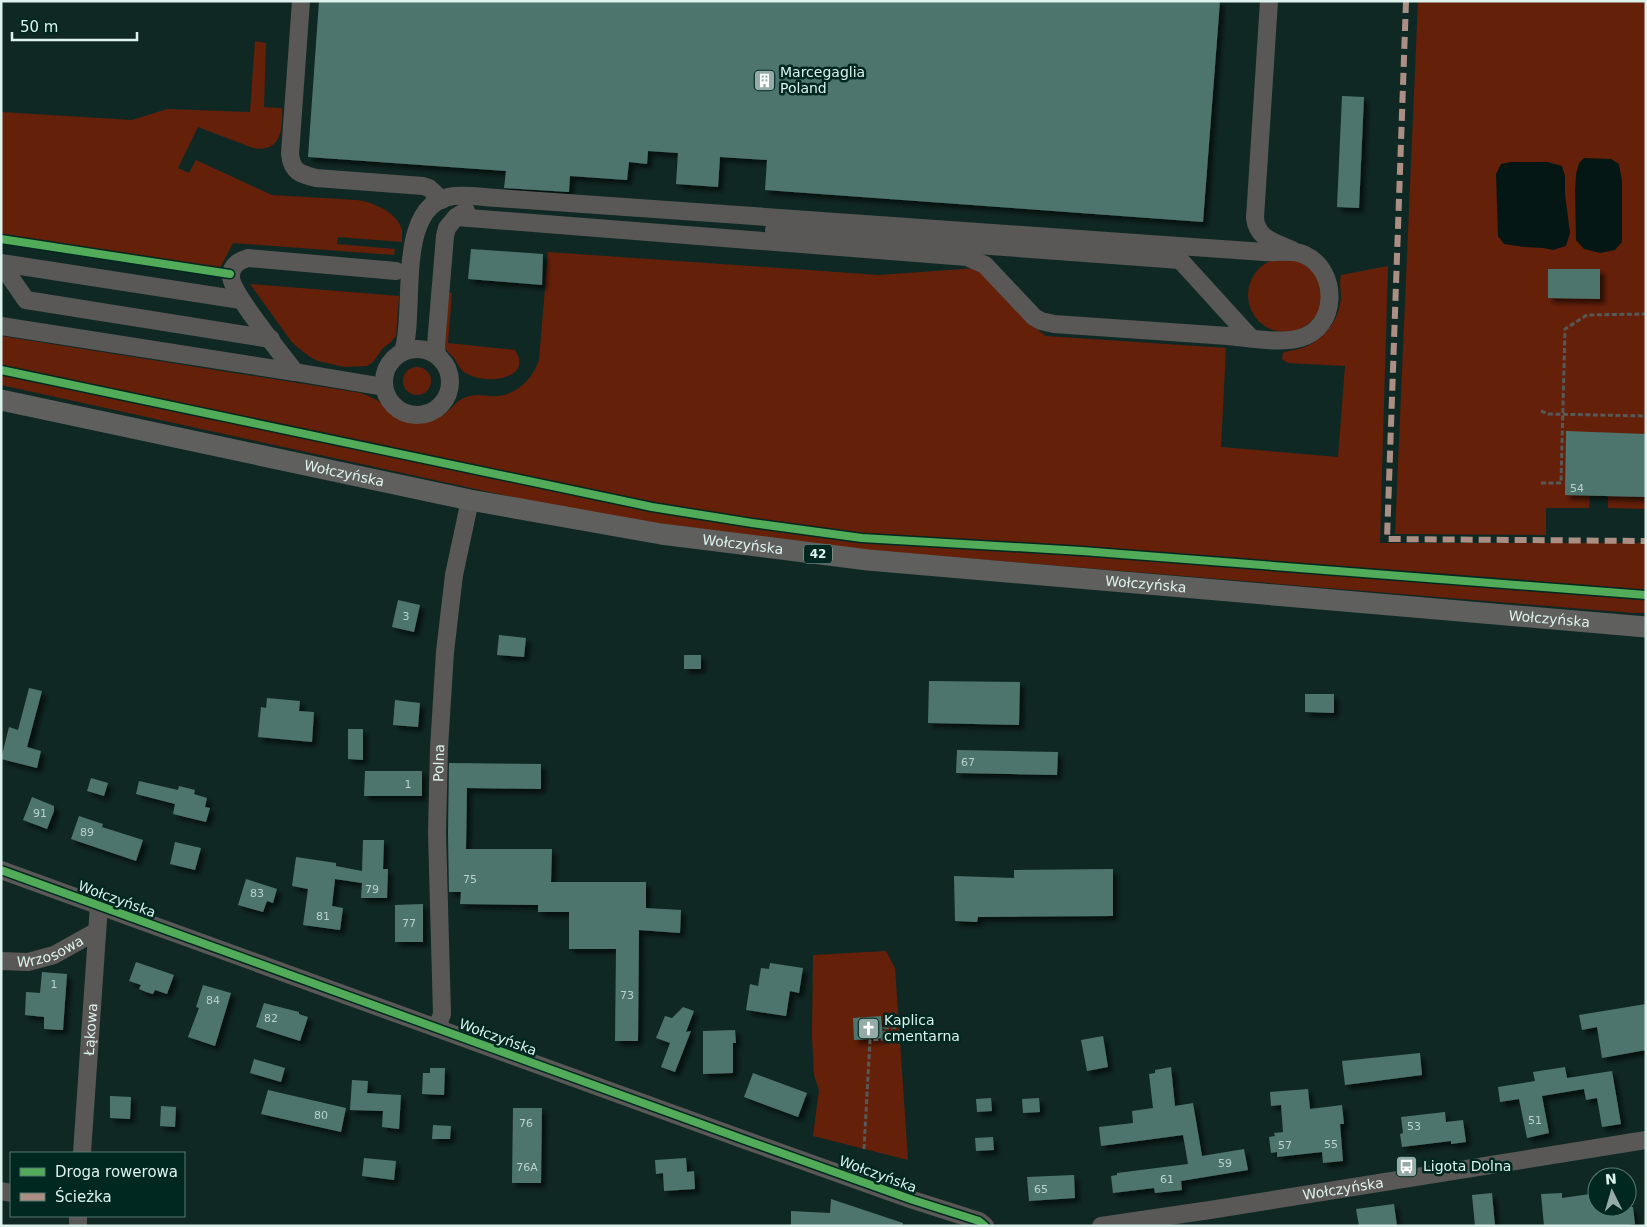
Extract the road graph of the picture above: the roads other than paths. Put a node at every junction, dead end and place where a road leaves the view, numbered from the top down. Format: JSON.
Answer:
{"nodes":[{"id":1,"x":301,"y":1,"type":"edge"},
{"id":2,"x":1270,"y":1,"type":"edge"},
{"id":3,"x":442,"y":200,"type":"junction"},
{"id":4,"x":456,"y":217,"type":"junction"},
{"id":5,"x":1297,"y":252,"type":"junction"},
{"id":6,"x":1,"y":264,"type":"edge"},
{"id":7,"x":396,"y":270,"type":"dead end"},
{"id":8,"x":241,"y":300,"type":"junction"},
{"id":9,"x":1,"y":326,"type":"edge"},
{"id":10,"x":1251,"y":338,"type":"junction"},
{"id":11,"x":271,"y":339,"type":"junction"},
{"id":12,"x":403,"y":352,"type":"junction"},
{"id":13,"x":437,"y":355,"type":"junction"},
{"id":14,"x":295,"y":372,"type":"junction"},
{"id":15,"x":384,"y":387,"type":"junction"},
{"id":16,"x":1,"y":400,"type":"edge"},
{"id":17,"x":470,"y":500,"type":"junction"},
{"id":18,"x":1646,"y":626,"type":"edge"},
{"id":19,"x":1,"y":870,"type":"edge"},
{"id":20,"x":99,"y":905,"type":"junction"},
{"id":21,"x":97,"y":931,"type":"junction"},
{"id":22,"x":1,"y":961,"type":"edge"},
{"id":23,"x":437,"y":1028,"type":"junction"},
{"id":24,"x":1646,"y":1140,"type":"edge"},
{"id":25,"x":82,"y":1152,"type":"edge"},
{"id":26,"x":985,"y":1226,"type":"edge"},
{"id":27,"x":1101,"y":1226,"type":"edge"}],
"edges":[{"from":1,"to":3,"type":"street"},
{"from":2,"to":5,"type":"street"},
{"from":3,"to":5,"type":"street"},
{"from":3,"to":12,"type":"street"},
{"from":4,"to":10,"type":"street"},
{"from":4,"to":10,"type":"street"},
{"from":4,"to":13,"type":"street"},
{"from":5,"to":10,"type":"street"},
{"from":6,"to":8,"type":"street"},
{"from":6,"to":11,"type":"street"},
{"from":7,"to":8,"type":"street"},
{"from":8,"to":11,"type":"street"},
{"from":9,"to":14,"type":"street"},
{"from":11,"to":14,"type":"street"},
{"from":12,"to":13,"type":"street"},
{"from":12,"to":15,"type":"street"},
{"from":13,"to":15,"type":"street"},
{"from":14,"to":15,"type":"street"},
{"from":16,"to":17,"type":"main road","name":"Wołczyńska","number":"42"},
{"from":17,"to":18,"type":"main road","name":"Wołczyńska","number":"42"},
{"from":17,"to":23,"type":"street","name":"Polna"},
{"from":19,"to":20,"type":"street","name":"Wołczyńska"},
{"from":20,"to":21,"type":"street","name":"Łąkowa"},
{"from":20,"to":23,"type":"street","name":"Wołczyńska"},
{"from":21,"to":22,"type":"street","name":"Wrzosowa"},
{"from":21,"to":25,"type":"street","name":"Łąkowa"},
{"from":23,"to":26,"type":"street","name":"Wołczyńska"},
{"from":24,"to":27,"type":"street","name":"Wołczyńska"}]}
